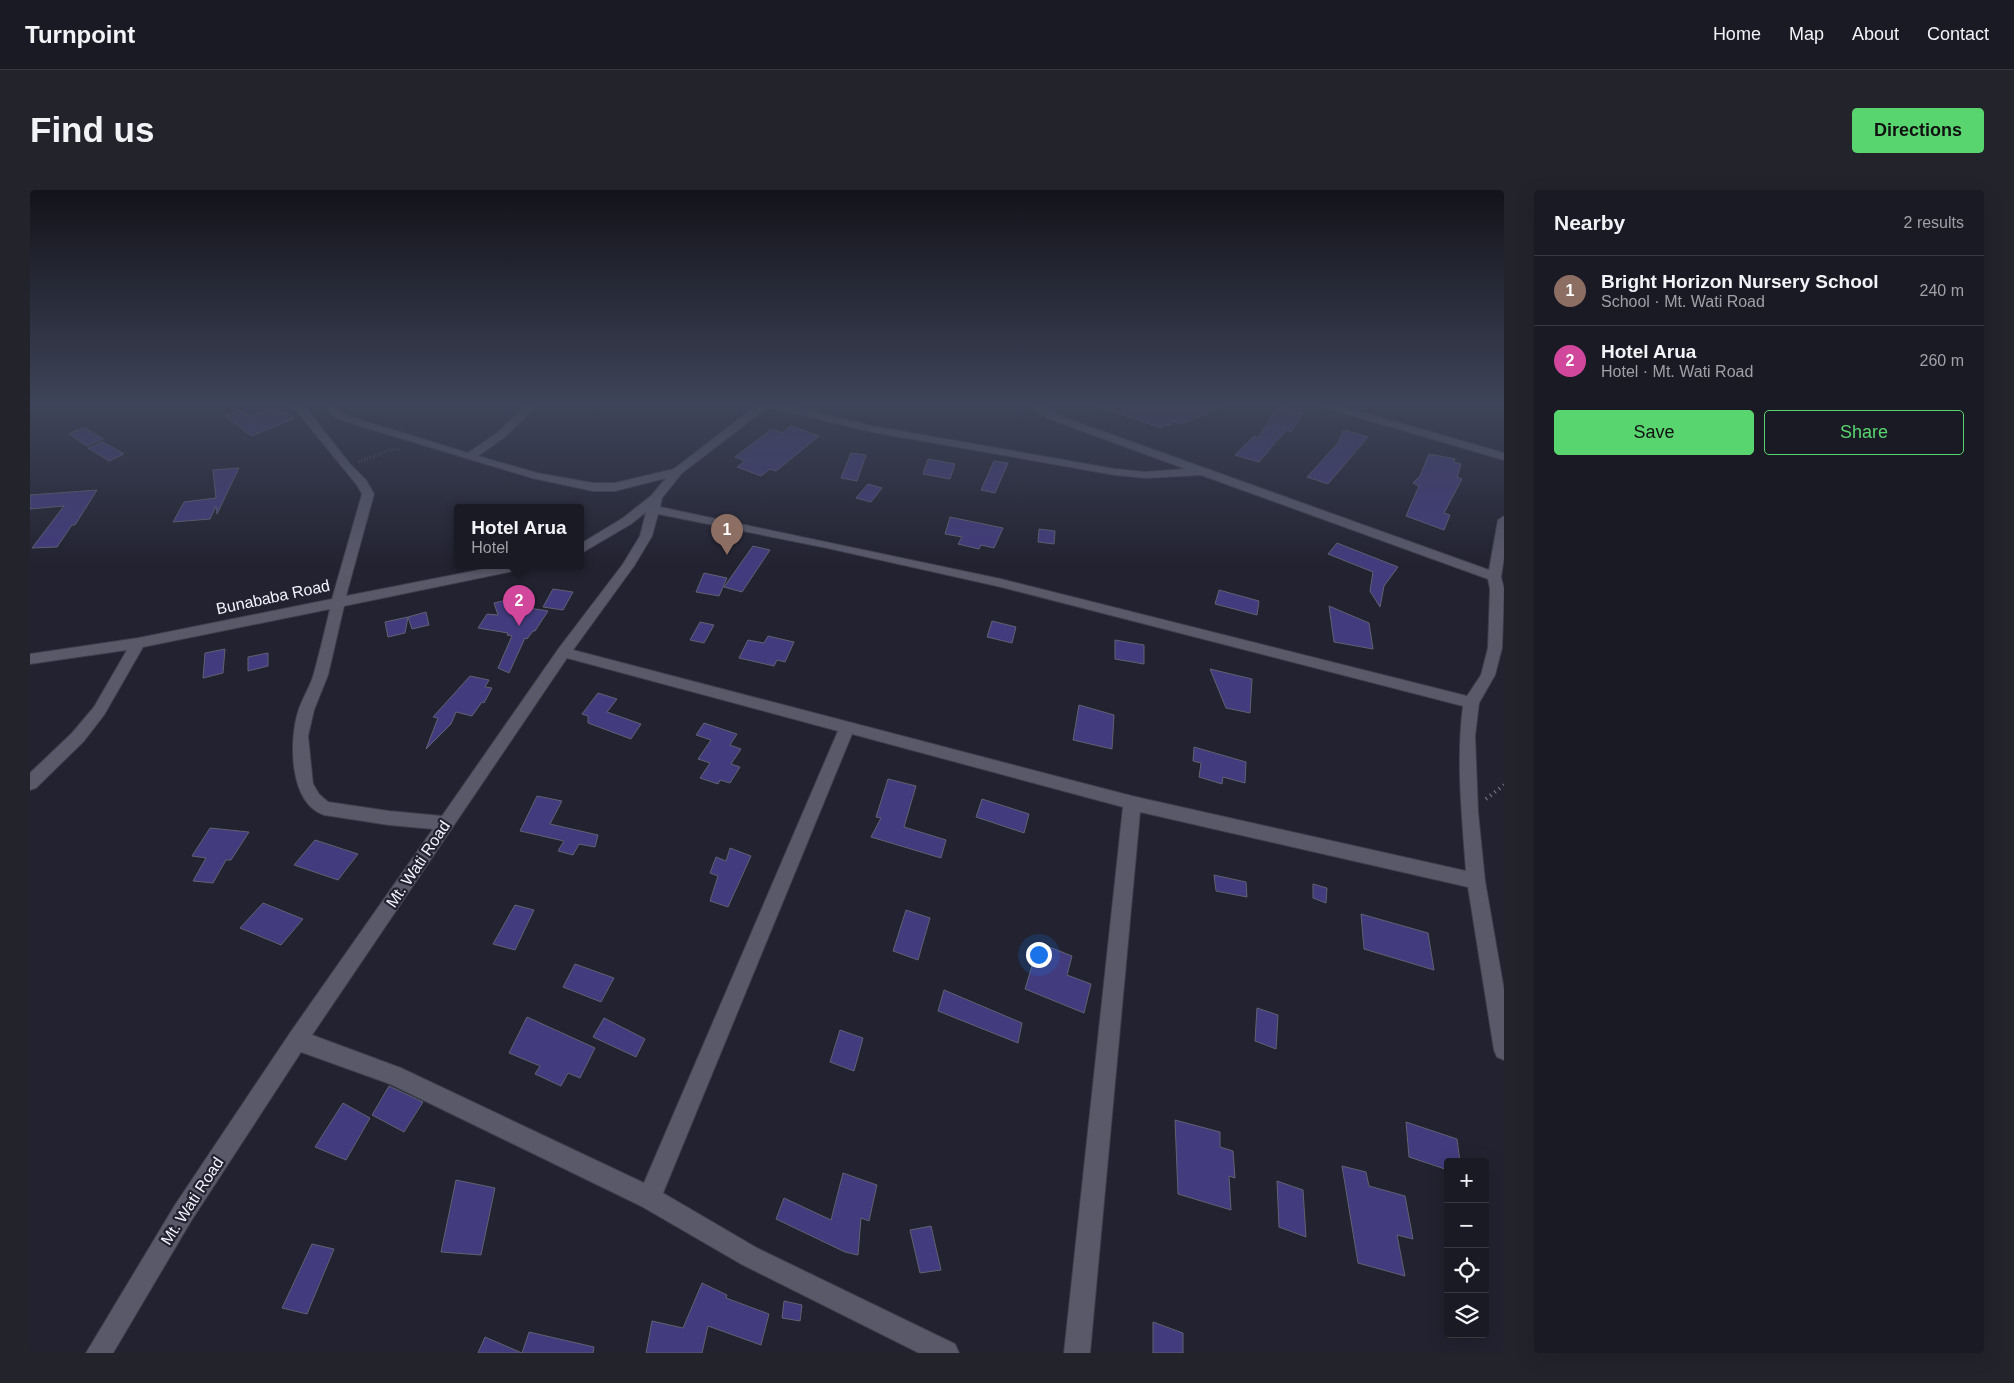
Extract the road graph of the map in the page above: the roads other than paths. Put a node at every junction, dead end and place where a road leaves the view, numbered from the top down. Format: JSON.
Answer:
{"nodes":[{"id":1,"x":340,"y":458,"type":"edge"},
{"id":2,"x":473,"y":458,"type":"edge"},
{"id":3,"x":695,"y":458,"type":"edge"},
{"id":4,"x":1037,"y":458,"type":"edge"},
{"id":5,"x":1165,"y":458,"type":"edge"},
{"id":6,"x":678,"y":471,"type":"junction"},
{"id":7,"x":1199,"y":471,"type":"junction"},
{"id":8,"x":655,"y":504,"type":"junction"},
{"id":9,"x":1504,"y":520,"type":"edge"},
{"id":10,"x":584,"y":548,"type":"edge"},
{"id":11,"x":503,"y":569,"type":"edge"},
{"id":12,"x":1494,"y":577,"type":"junction"},
{"id":13,"x":338,"y":602,"type":"junction"},
{"id":14,"x":138,"y":643,"type":"junction"},
{"id":15,"x":564,"y":652,"type":"junction"},
{"id":16,"x":30,"y":659,"type":"edge"},
{"id":17,"x":1471,"y":704,"type":"junction"},
{"id":18,"x":846,"y":728,"type":"junction"},
{"id":19,"x":30,"y":783,"type":"edge"},
{"id":20,"x":1132,"y":803,"type":"junction"},
{"id":21,"x":446,"y":823,"type":"junction"},
{"id":22,"x":1476,"y":881,"type":"junction"},
{"id":23,"x":297,"y":1040,"type":"junction"},
{"id":24,"x":1504,"y":1050,"type":"edge"},
{"id":25,"x":649,"y":1198,"type":"junction"},
{"id":26,"x":99,"y":1353,"type":"edge"},
{"id":27,"x":946,"y":1353,"type":"edge"},
{"id":28,"x":1077,"y":1353,"type":"edge"}],
"edges":[{"from":1,"to":13,"type":"street"},
{"from":2,"to":6,"type":"street"},
{"from":3,"to":6,"type":"street","name":"Mt. Wati Road"},
{"from":4,"to":7,"type":"street"},
{"from":5,"to":7,"type":"street"},
{"from":6,"to":8,"type":"street","name":"Mt. Wati Road"},
{"from":7,"to":12,"type":"street"},
{"from":8,"to":10,"type":"street"},
{"from":8,"to":15,"type":"street","name":"Mt. Wati Road"},
{"from":8,"to":17,"type":"street"},
{"from":9,"to":12,"type":"street"},
{"from":11,"to":13,"type":"street","name":"Bunababa Road"},
{"from":12,"to":17,"type":"street"},
{"from":13,"to":14,"type":"street","name":"Bunababa Road"},
{"from":13,"to":21,"type":"street"},
{"from":14,"to":16,"type":"street","name":"Bunababa Road"},
{"from":14,"to":19,"type":"street"},
{"from":15,"to":18,"type":"street"},
{"from":15,"to":21,"type":"street","name":"Mt. Wati Road"},
{"from":17,"to":22,"type":"street"},
{"from":18,"to":20,"type":"street"},
{"from":18,"to":25,"type":"street"},
{"from":20,"to":22,"type":"street"},
{"from":20,"to":28,"type":"street"},
{"from":21,"to":23,"type":"street","name":"Mt. Wati Road"},
{"from":22,"to":24,"type":"street"},
{"from":23,"to":25,"type":"street"},
{"from":23,"to":26,"type":"street","name":"Mt. Wati Road"},
{"from":25,"to":27,"type":"street"}]}
